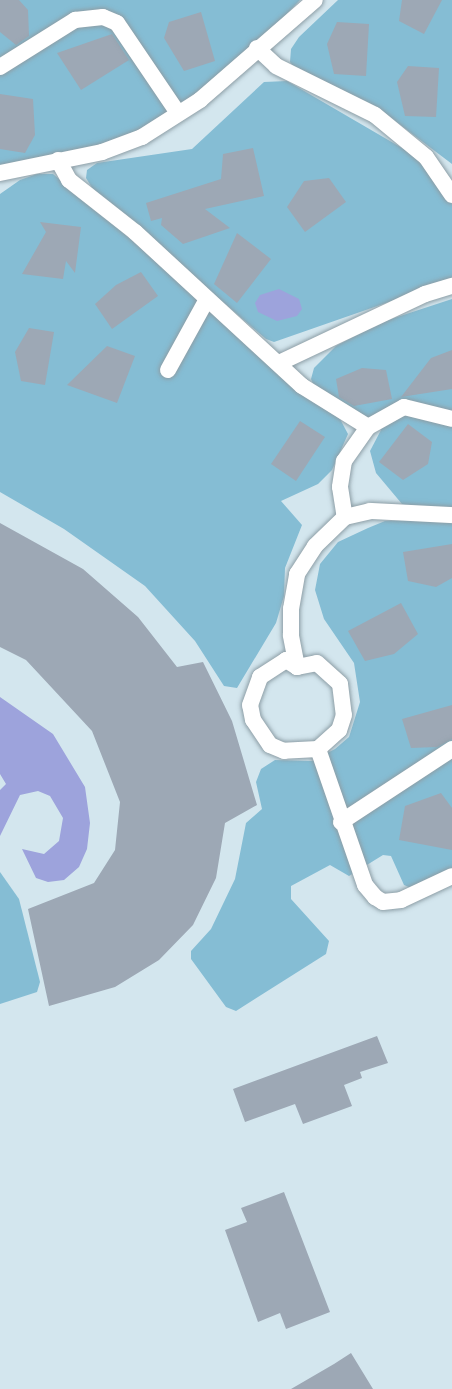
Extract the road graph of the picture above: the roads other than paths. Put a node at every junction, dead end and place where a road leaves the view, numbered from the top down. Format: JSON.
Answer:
{"nodes":[{"id":1,"x":315,"y":0,"type":"edge"},
{"id":2,"x":257,"y":48,"type":"junction"},
{"id":3,"x":0,"y":67,"type":"edge"},
{"id":4,"x":178,"y":113,"type":"junction"},
{"id":5,"x":58,"y":160,"type":"junction"},
{"id":6,"x":0,"y":173,"type":"edge"},
{"id":7,"x":452,"y":195,"type":"edge"},
{"id":8,"x":452,"y":286,"type":"edge"},
{"id":9,"x":206,"y":302,"type":"junction"},
{"id":10,"x":279,"y":363,"type":"junction"},
{"id":11,"x":168,"y":370,"type":"dead end"},
{"id":12,"x":452,"y":419,"type":"edge"},
{"id":13,"x":368,"y":427,"type":"junction"},
{"id":14,"x":452,"y":515,"type":"edge"},
{"id":15,"x":345,"y":517,"type":"junction"},
{"id":16,"x":297,"y":667,"type":"junction"},
{"id":17,"x":318,"y":749,"type":"junction"},
{"id":18,"x":452,"y":749,"type":"edge"},
{"id":19,"x":341,"y":822,"type":"junction"},
{"id":20,"x":452,"y":876,"type":"edge"}],
"edges":[{"from":1,"to":2,"type":"lane"},
{"from":2,"to":4,"type":"lane"},
{"from":2,"to":7,"type":"lane"},
{"from":3,"to":4,"type":"lane"},
{"from":4,"to":5,"type":"lane"},
{"from":5,"to":6,"type":"lane"},
{"from":5,"to":9,"type":"lane"},
{"from":8,"to":10,"type":"lane"},
{"from":9,"to":10,"type":"lane"},
{"from":9,"to":11,"type":"lane"},
{"from":10,"to":13,"type":"lane"},
{"from":12,"to":13,"type":"lane"},
{"from":13,"to":15,"type":"lane"},
{"from":14,"to":15,"type":"lane"},
{"from":15,"to":16,"type":"lane"},
{"from":16,"to":17,"type":"lane"},
{"from":16,"to":17,"type":"lane"},
{"from":17,"to":19,"type":"lane"},
{"from":18,"to":19,"type":"lane"},
{"from":19,"to":20,"type":"lane"}]}
